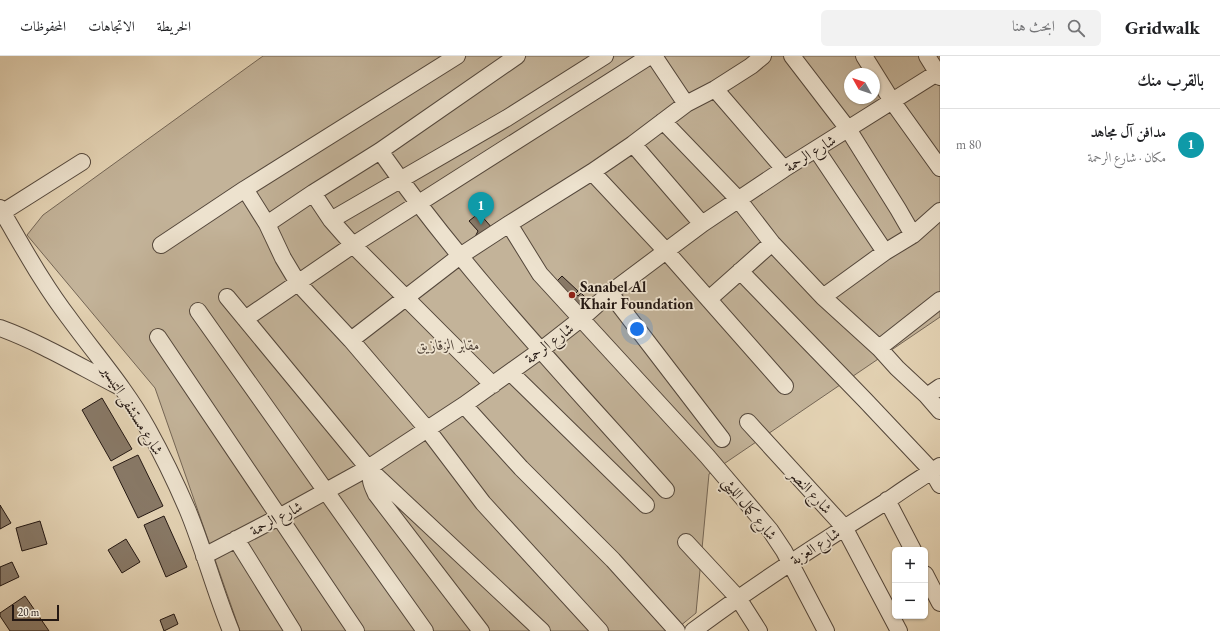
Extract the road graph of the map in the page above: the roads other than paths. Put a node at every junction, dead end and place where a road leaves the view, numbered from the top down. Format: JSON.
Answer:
{"nodes":[{"id":1,"x":457,"y":56,"type":"edge"},
{"id":2,"x":517,"y":56,"type":"edge"},
{"id":3,"x":605,"y":56,"type":"edge"},
{"id":4,"x":650,"y":56,"type":"edge"},
{"id":5,"x":654,"y":56,"type":"edge"},
{"id":6,"x":763,"y":56,"type":"edge"},
{"id":7,"x":792,"y":56,"type":"edge"},
{"id":8,"x":864,"y":56,"type":"edge"},
{"id":9,"x":926,"y":56,"type":"edge"},
{"id":10,"x":939,"y":74,"type":"edge"},
{"id":11,"x":715,"y":89,"type":"junction"},
{"id":12,"x":892,"y":101,"type":"junction"},
{"id":13,"x":686,"y":104,"type":"junction"},
{"id":14,"x":664,"y":121,"type":"junction"},
{"id":15,"x":848,"y":129,"type":"junction"},
{"id":16,"x":632,"y":144,"type":"junction"},
{"id":17,"x":816,"y":150,"type":"junction"},
{"id":18,"x":380,"y":151,"type":"junction"},
{"id":19,"x":82,"y":162,"type":"dead end"},
{"id":20,"x":940,"y":168,"type":"edge"},
{"id":21,"x":784,"y":170,"type":"junction"},
{"id":22,"x":592,"y":172,"type":"junction"},
{"id":23,"x":400,"y":180,"type":"junction"},
{"id":24,"x":245,"y":189,"type":"junction"},
{"id":25,"x":313,"y":193,"type":"junction"},
{"id":26,"x":738,"y":199,"type":"junction"},
{"id":27,"x":418,"y":203,"type":"junction"},
{"id":28,"x":1,"y":210,"type":"edge"},
{"id":29,"x":939,"y":214,"type":"edge"},
{"id":30,"x":331,"y":220,"type":"junction"},
{"id":31,"x":267,"y":224,"type":"junction"},
{"id":32,"x":509,"y":224,"type":"junction"},
{"id":33,"x":702,"y":224,"type":"junction"},
{"id":34,"x":913,"y":235,"type":"junction"},
{"id":35,"x":772,"y":243,"type":"junction"},
{"id":36,"x":161,"y":245,"type":"dead end"},
{"id":37,"x":353,"y":245,"type":"junction"},
{"id":38,"x":666,"y":251,"type":"junction"},
{"id":39,"x":885,"y":252,"type":"junction"},
{"id":40,"x":460,"y":256,"type":"junction"},
{"id":41,"x":740,"y":271,"type":"junction"},
{"id":42,"x":298,"y":283,"type":"junction"},
{"id":43,"x":610,"y":293,"type":"junction"},
{"id":44,"x":227,"y":297,"type":"dead end"},
{"id":45,"x":823,"y":297,"type":"junction"},
{"id":46,"x":407,"y":298,"type":"junction"},
{"id":47,"x":709,"y":299,"type":"junction"},
{"id":48,"x":940,"y":300,"type":"edge"},
{"id":49,"x":198,"y":312,"type":"dead end"},
{"id":50,"x":582,"y":318,"type":"junction"},
{"id":51,"x":245,"y":319,"type":"junction"},
{"id":52,"x":0,"y":328,"type":"edge"},
{"id":53,"x":158,"y":337,"type":"dead end"},
{"id":54,"x":351,"y":340,"type":"junction"},
{"id":55,"x":878,"y":348,"type":"junction"},
{"id":56,"x":541,"y":350,"type":"junction"},
{"id":57,"x":510,"y":372,"type":"junction"},
{"id":58,"x":493,"y":385,"type":"junction"},
{"id":59,"x":785,"y":386,"type":"dead end"},
{"id":60,"x":122,"y":389,"type":"junction"},
{"id":61,"x":934,"y":392,"type":"edge"},
{"id":62,"x":464,"y":405,"type":"junction"},
{"id":63,"x":940,"y":411,"type":"edge"},
{"id":64,"x":748,"y":422,"type":"dead end"},
{"id":65,"x":427,"y":429,"type":"junction"},
{"id":66,"x":722,"y":439,"type":"dead end"},
{"id":67,"x":936,"y":469,"type":"edge"},
{"id":68,"x":370,"y":470,"type":"junction"},
{"id":69,"x":940,"y":485,"type":"edge"},
{"id":70,"x":666,"y":490,"type":"dead end"},
{"id":71,"x":326,"y":492,"type":"junction"},
{"id":72,"x":887,"y":500,"type":"junction"},
{"id":73,"x":646,"y":505,"type":"dead end"},
{"id":74,"x":279,"y":517,"type":"junction"},
{"id":75,"x":844,"y":527,"type":"junction"},
{"id":76,"x":236,"y":539,"type":"junction"},
{"id":77,"x":686,"y":542,"type":"dead end"},
{"id":78,"x":911,"y":547,"type":"edge"},
{"id":79,"x":204,"y":556,"type":"junction"},
{"id":80,"x":790,"y":562,"type":"junction"},
{"id":81,"x":928,"y":580,"type":"edge"},
{"id":82,"x":738,"y":598,"type":"junction"},
{"id":83,"x":940,"y":602,"type":"edge"},
{"id":84,"x":231,"y":631,"type":"edge"},
{"id":85,"x":293,"y":631,"type":"edge"},
{"id":86,"x":356,"y":631,"type":"edge"},
{"id":87,"x":426,"y":631,"type":"edge"},
{"id":88,"x":481,"y":631,"type":"edge"},
{"id":89,"x":542,"y":631,"type":"edge"},
{"id":90,"x":600,"y":631,"type":"edge"},
{"id":91,"x":677,"y":631,"type":"edge"},
{"id":92,"x":693,"y":631,"type":"edge"},
{"id":93,"x":759,"y":631,"type":"edge"},
{"id":94,"x":826,"y":631,"type":"edge"},
{"id":95,"x":899,"y":631,"type":"edge"}],
"edges":[{"from":1,"to":24,"type":"street"},
{"from":2,"to":18,"type":"street"},
{"from":3,"to":23,"type":"street"},
{"from":4,"to":27,"type":"street"},
{"from":5,"to":13,"type":"street"},
{"from":6,"to":11,"type":"street"},
{"from":7,"to":15,"type":"street"},
{"from":8,"to":12,"type":"street"},
{"from":9,"to":10,"type":"street"},
{"from":10,"to":12,"type":"street","name":"شارع الرحمة"},
{"from":11,"to":13,"type":"street"},
{"from":11,"to":21,"type":"street"},
{"from":12,"to":15,"type":"street","name":"شارع الرحمة"},
{"from":12,"to":20,"type":"street"},
{"from":13,"to":14,"type":"street"},
{"from":14,"to":16,"type":"street"},
{"from":14,"to":26,"type":"street"},
{"from":15,"to":17,"type":"street","name":"شارع الرحمة"},
{"from":15,"to":34,"type":"street"},
{"from":16,"to":22,"type":"street"},
{"from":16,"to":33,"type":"street"},
{"from":17,"to":21,"type":"street","name":"شارع الرحمة"},
{"from":17,"to":39,"type":"street"},
{"from":18,"to":23,"type":"street"},
{"from":18,"to":25,"type":"street"},
{"from":19,"to":28,"type":"street"},
{"from":21,"to":26,"type":"street","name":"شارع الرحمة"},
{"from":22,"to":32,"type":"street"},
{"from":22,"to":38,"type":"street"},
{"from":23,"to":27,"type":"street"},
{"from":23,"to":30,"type":"street"},
{"from":24,"to":31,"type":"street"},
{"from":24,"to":36,"type":"street"},
{"from":25,"to":30,"type":"street"},
{"from":25,"to":31,"type":"street"},
{"from":26,"to":33,"type":"street","name":"شارع الرحمة"},
{"from":26,"to":35,"type":"street"},
{"from":27,"to":37,"type":"street"},
{"from":27,"to":40,"type":"street"},
{"from":28,"to":60,"type":"street","name":"شارع مستشفى التيسير"},
{"from":29,"to":34,"type":"street"},
{"from":30,"to":37,"type":"street"},
{"from":31,"to":42,"type":"street"},
{"from":32,"to":40,"type":"street"},
{"from":32,"to":50,"type":"street","name":"شارع كمال الليثي"},
{"from":33,"to":38,"type":"street","name":"شارع الرحمة"},
{"from":34,"to":39,"type":"street"},
{"from":35,"to":41,"type":"street"},
{"from":35,"to":45,"type":"street"},
{"from":37,"to":42,"type":"street"},
{"from":37,"to":46,"type":"street"},
{"from":38,"to":43,"type":"street","name":"شارع الرحمة"},
{"from":38,"to":47,"type":"street"},
{"from":39,"to":45,"type":"street"},
{"from":40,"to":46,"type":"street"},
{"from":40,"to":56,"type":"street"},
{"from":41,"to":47,"type":"street"},
{"from":41,"to":67,"type":"street"},
{"from":42,"to":51,"type":"street"},
{"from":42,"to":54,"type":"street"},
{"from":43,"to":50,"type":"street","name":"شارع الرحمة"},
{"from":43,"to":66,"type":"street"},
{"from":44,"to":51,"type":"street"},
{"from":45,"to":55,"type":"street"},
{"from":46,"to":54,"type":"street"},
{"from":46,"to":58,"type":"street"},
{"from":47,"to":59,"type":"street"},
{"from":48,"to":55,"type":"street"},
{"from":49,"to":71,"type":"street"},
{"from":50,"to":56,"type":"street","name":"شارع الرحمة"},
{"from":50,"to":80,"type":"street","name":"شارع كمال الليثي"},
{"from":51,"to":68,"type":"street"},
{"from":52,"to":60,"type":"street"},
{"from":53,"to":74,"type":"street"},
{"from":54,"to":65,"type":"street"},
{"from":55,"to":61,"type":"street"},
{"from":56,"to":57,"type":"street","name":"شارع الرحمة"},
{"from":56,"to":70,"type":"street"},
{"from":57,"to":58,"type":"street","name":"شارع الرحمة"},
{"from":57,"to":73,"type":"street"},
{"from":58,"to":62,"type":"street","name":"شارع الرحمة"},
{"from":60,"to":79,"type":"street","name":"شارع مستشفى التيسير"},
{"from":61,"to":63,"type":"street"},
{"from":62,"to":65,"type":"street","name":"شارع الرحمة"},
{"from":62,"to":91,"type":"street"},
{"from":64,"to":75,"type":"street","name":"شارع النصر"},
{"from":65,"to":68,"type":"street","name":"شارع الرحمة"},
{"from":65,"to":90,"type":"street"},
{"from":67,"to":69,"type":"street"},
{"from":67,"to":72,"type":"street","name":"شارع العزبة"},
{"from":68,"to":71,"type":"street","name":"شارع الرحمة"},
{"from":68,"to":88,"type":"street"},
{"from":68,"to":89,"type":"street"},
{"from":71,"to":74,"type":"street","name":"شارع الرحمة"},
{"from":71,"to":87,"type":"street"},
{"from":72,"to":75,"type":"street","name":"شارع العزبة"},
{"from":72,"to":78,"type":"street"},
{"from":74,"to":76,"type":"street","name":"شارع الرحمة"},
{"from":74,"to":86,"type":"street"},
{"from":75,"to":80,"type":"street","name":"شارع العزبة"},
{"from":75,"to":95,"type":"street","name":"شارع النصر"},
{"from":76,"to":79,"type":"street","name":"شارع الرحمة"},
{"from":76,"to":85,"type":"street"},
{"from":77,"to":82,"type":"street"},
{"from":79,"to":84,"type":"street","name":"شارع مستشفى التيسير"},
{"from":80,"to":82,"type":"street","name":"شارع العزبة"},
{"from":80,"to":94,"type":"street","name":"شارع كمال الليثي"},
{"from":81,"to":83,"type":"street"},
{"from":82,"to":92,"type":"street","name":"شارع العزبة"},
{"from":82,"to":93,"type":"street"}]}
